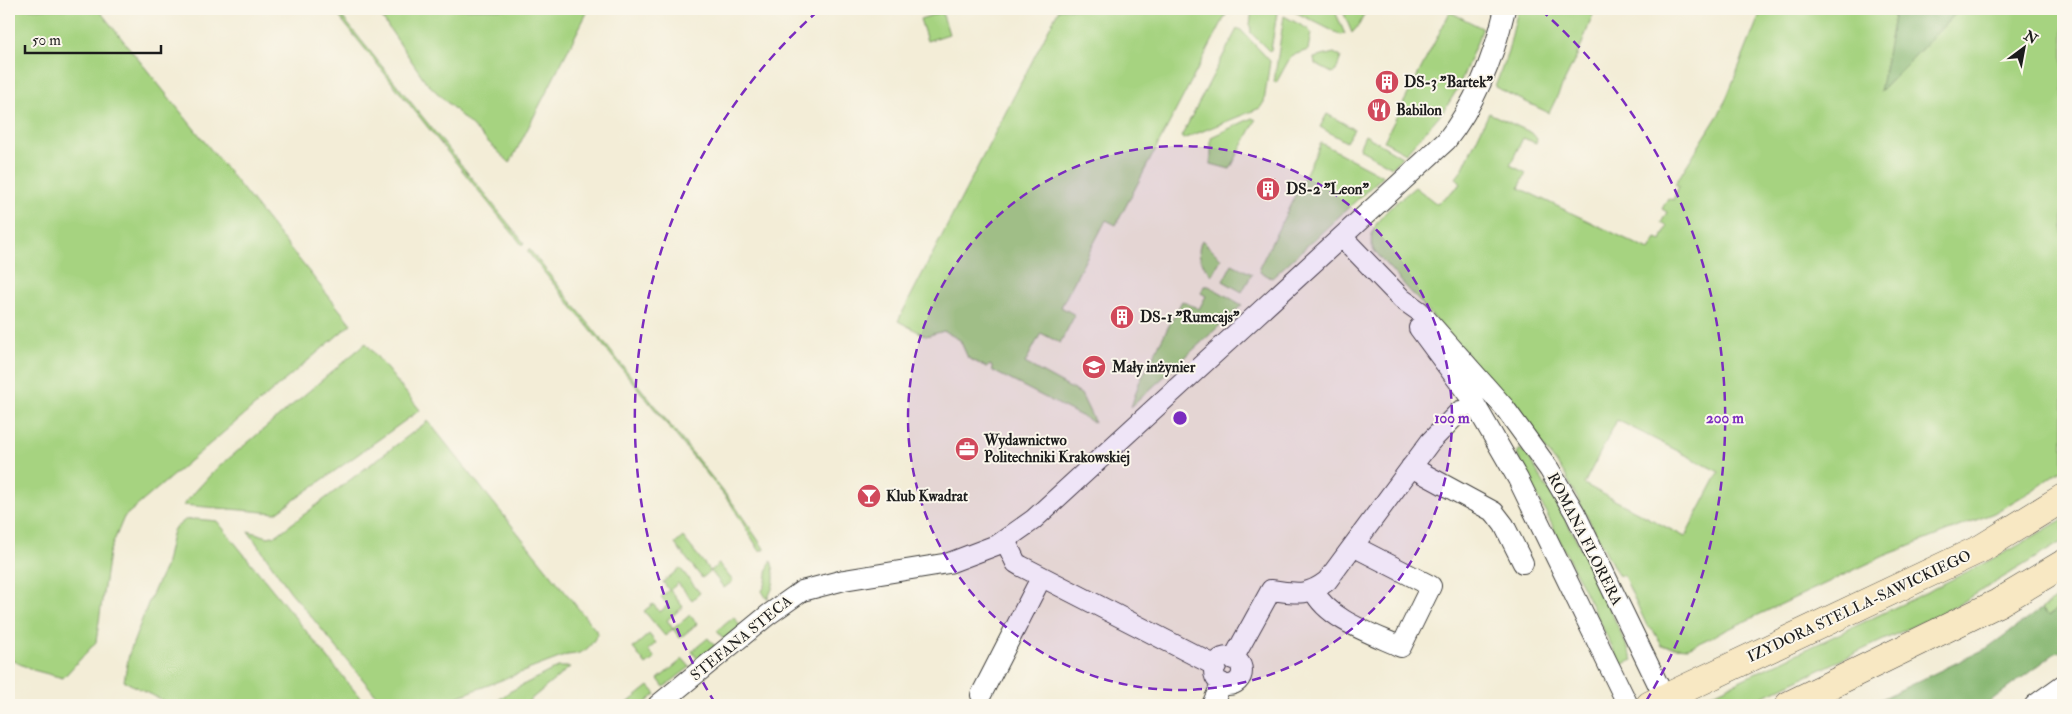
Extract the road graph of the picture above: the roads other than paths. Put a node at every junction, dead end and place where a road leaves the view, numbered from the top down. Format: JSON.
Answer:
{"nodes":[{"id":1,"x":1505,"y":9,"type":"edge"},
{"id":2,"x":1343,"y":238,"type":"junction"},
{"id":3,"x":1402,"y":299,"type":"junction"},
{"id":4,"x":1460,"y":411,"type":"dead end"},
{"id":5,"x":1411,"y":466,"type":"junction"},
{"id":6,"x":2063,"y":498,"type":"edge"},
{"id":7,"x":1005,"y":540,"type":"junction"},
{"id":8,"x":1353,"y":546,"type":"junction"},
{"id":9,"x":1523,"y":562,"type":"dead end"},
{"id":10,"x":2063,"y":564,"type":"edge"},
{"id":11,"x":1041,"y":578,"type":"junction"},
{"id":12,"x":1314,"y":591,"type":"junction"},
{"id":13,"x":1223,"y":669,"type":"junction"},
{"id":14,"x":2063,"y":685,"type":"edge"},
{"id":15,"x":981,"y":695,"type":"dead end"},
{"id":16,"x":1661,"y":703,"type":"edge"},
{"id":17,"x":658,"y":705,"type":"edge"},
{"id":18,"x":1212,"y":705,"type":"edge"},
{"id":19,"x":1628,"y":705,"type":"edge"},
{"id":20,"x":1789,"y":705,"type":"edge"},
{"id":21,"x":2035,"y":705,"type":"edge"}],
"edges":[{"from":1,"to":2,"type":"street"},
{"from":2,"to":3,"type":"street","name":"ROMANA FLORERA"},
{"from":2,"to":7,"type":"street"},
{"from":3,"to":16,"type":"street","name":"ROMANA FLORERA"},
{"from":3,"to":19,"type":"street","name":"ROMANA FLORERA"},
{"from":4,"to":5,"type":"street"},
{"from":5,"to":8,"type":"street"},
{"from":5,"to":9,"type":"street"},
{"from":6,"to":16,"type":"main road","name":"IZYDORA STELLA-SAWICKIEGO"},
{"from":7,"to":11,"type":"street"},
{"from":7,"to":17,"type":"street","name":"STEFANA STECA"},
{"from":8,"to":12,"type":"street"},
{"from":8,"to":12,"type":"street"},
{"from":10,"to":20,"type":"main road"},
{"from":11,"to":13,"type":"street"},
{"from":11,"to":15,"type":"street"},
{"from":12,"to":13,"type":"street"},
{"from":13,"to":18,"type":"street"},
{"from":14,"to":21,"type":"street"}]}
